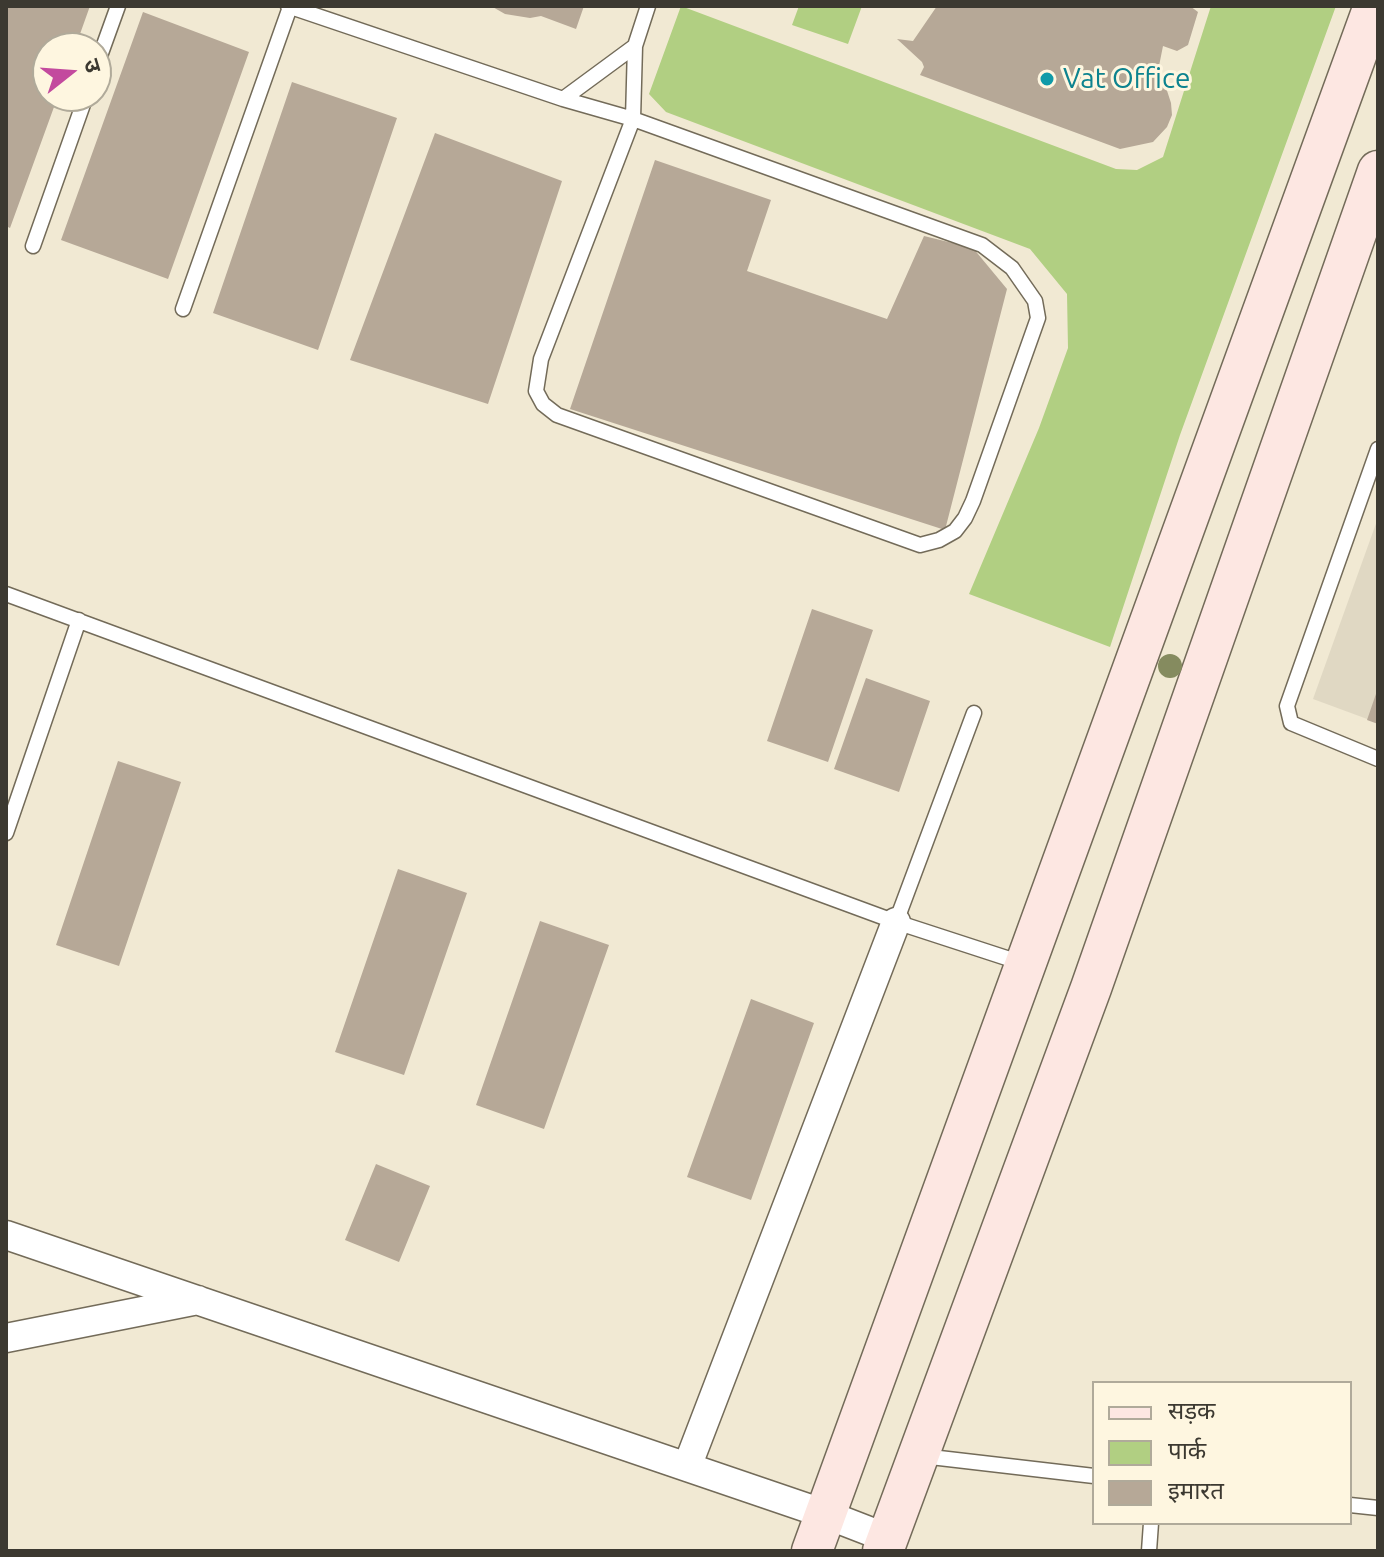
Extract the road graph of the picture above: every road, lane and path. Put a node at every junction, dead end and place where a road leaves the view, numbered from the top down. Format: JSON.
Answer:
{"nodes":[{"id":1,"x":118,"y":6,"type":"edge"},
{"id":2,"x":289,"y":6,"type":"edge"},
{"id":3,"x":648,"y":6,"type":"edge"},
{"id":4,"x":1374,"y":6,"type":"edge"},
{"id":5,"x":109,"y":32,"type":"edge"},
{"id":6,"x":635,"y":46,"type":"junction"},
{"id":7,"x":563,"y":99,"type":"junction"},
{"id":8,"x":80,"y":112,"type":"edge"},
{"id":9,"x":633,"y":119,"type":"junction"},
{"id":10,"x":1378,"y":171,"type":"edge"},
{"id":11,"x":33,"y":246,"type":"dead end"},
{"id":12,"x":183,"y":309,"type":"dead end"},
{"id":13,"x":1378,"y":449,"type":"edge"},
{"id":14,"x":6,"y":594,"type":"edge"},
{"id":15,"x":79,"y":620,"type":"junction"},
{"id":16,"x":974,"y":713,"type":"dead end"},
{"id":17,"x":1378,"y":759,"type":"edge"},
{"id":18,"x":6,"y":833,"type":"edge"},
{"id":19,"x":896,"y":922,"type":"junction"},
{"id":20,"x":1025,"y":964,"type":"junction"},
{"id":21,"x":6,"y":1235,"type":"edge"},
{"id":22,"x":199,"y":1300,"type":"junction"},
{"id":23,"x":6,"y":1338,"type":"edge"},
{"id":24,"x":918,"y":1455,"type":"junction"},
{"id":25,"x":687,"y":1467,"type":"junction"},
{"id":26,"x":1092,"y":1476,"type":"edge"},
{"id":27,"x":1352,"y":1505,"type":"edge"},
{"id":28,"x":1378,"y":1508,"type":"edge"},
{"id":29,"x":825,"y":1514,"type":"junction"},
{"id":30,"x":1151,"y":1525,"type":"edge"},
{"id":31,"x":885,"y":1545,"type":"edge"},
{"id":32,"x":812,"y":1551,"type":"edge"},
{"id":33,"x":1149,"y":1551,"type":"edge"}],
"edges":[{"from":1,"to":5,"type":"lane"},
{"from":2,"to":7,"type":"lane"},
{"from":2,"to":12,"type":"lane"},
{"from":3,"to":6,"type":"lane"},
{"from":4,"to":20,"type":"main road"},
{"from":6,"to":7,"type":"lane"},
{"from":6,"to":9,"type":"lane"},
{"from":7,"to":9,"type":"lane"},
{"from":8,"to":11,"type":"lane"},
{"from":9,"to":9,"type":"lane"},
{"from":10,"to":24,"type":"main road"},
{"from":13,"to":17,"type":"lane"},
{"from":14,"to":15,"type":"lane"},
{"from":15,"to":18,"type":"lane"},
{"from":15,"to":19,"type":"lane"},
{"from":16,"to":19,"type":"lane"},
{"from":19,"to":20,"type":"lane"},
{"from":19,"to":25,"type":"street"},
{"from":20,"to":29,"type":"main road"},
{"from":21,"to":22,"type":"street"},
{"from":22,"to":23,"type":"street"},
{"from":22,"to":25,"type":"street"},
{"from":24,"to":26,"type":"lane"},
{"from":24,"to":31,"type":"main road"},
{"from":25,"to":29,"type":"street"},
{"from":27,"to":28,"type":"lane"},
{"from":29,"to":31,"type":"street"},
{"from":29,"to":32,"type":"main road"},
{"from":30,"to":33,"type":"lane"}]}
